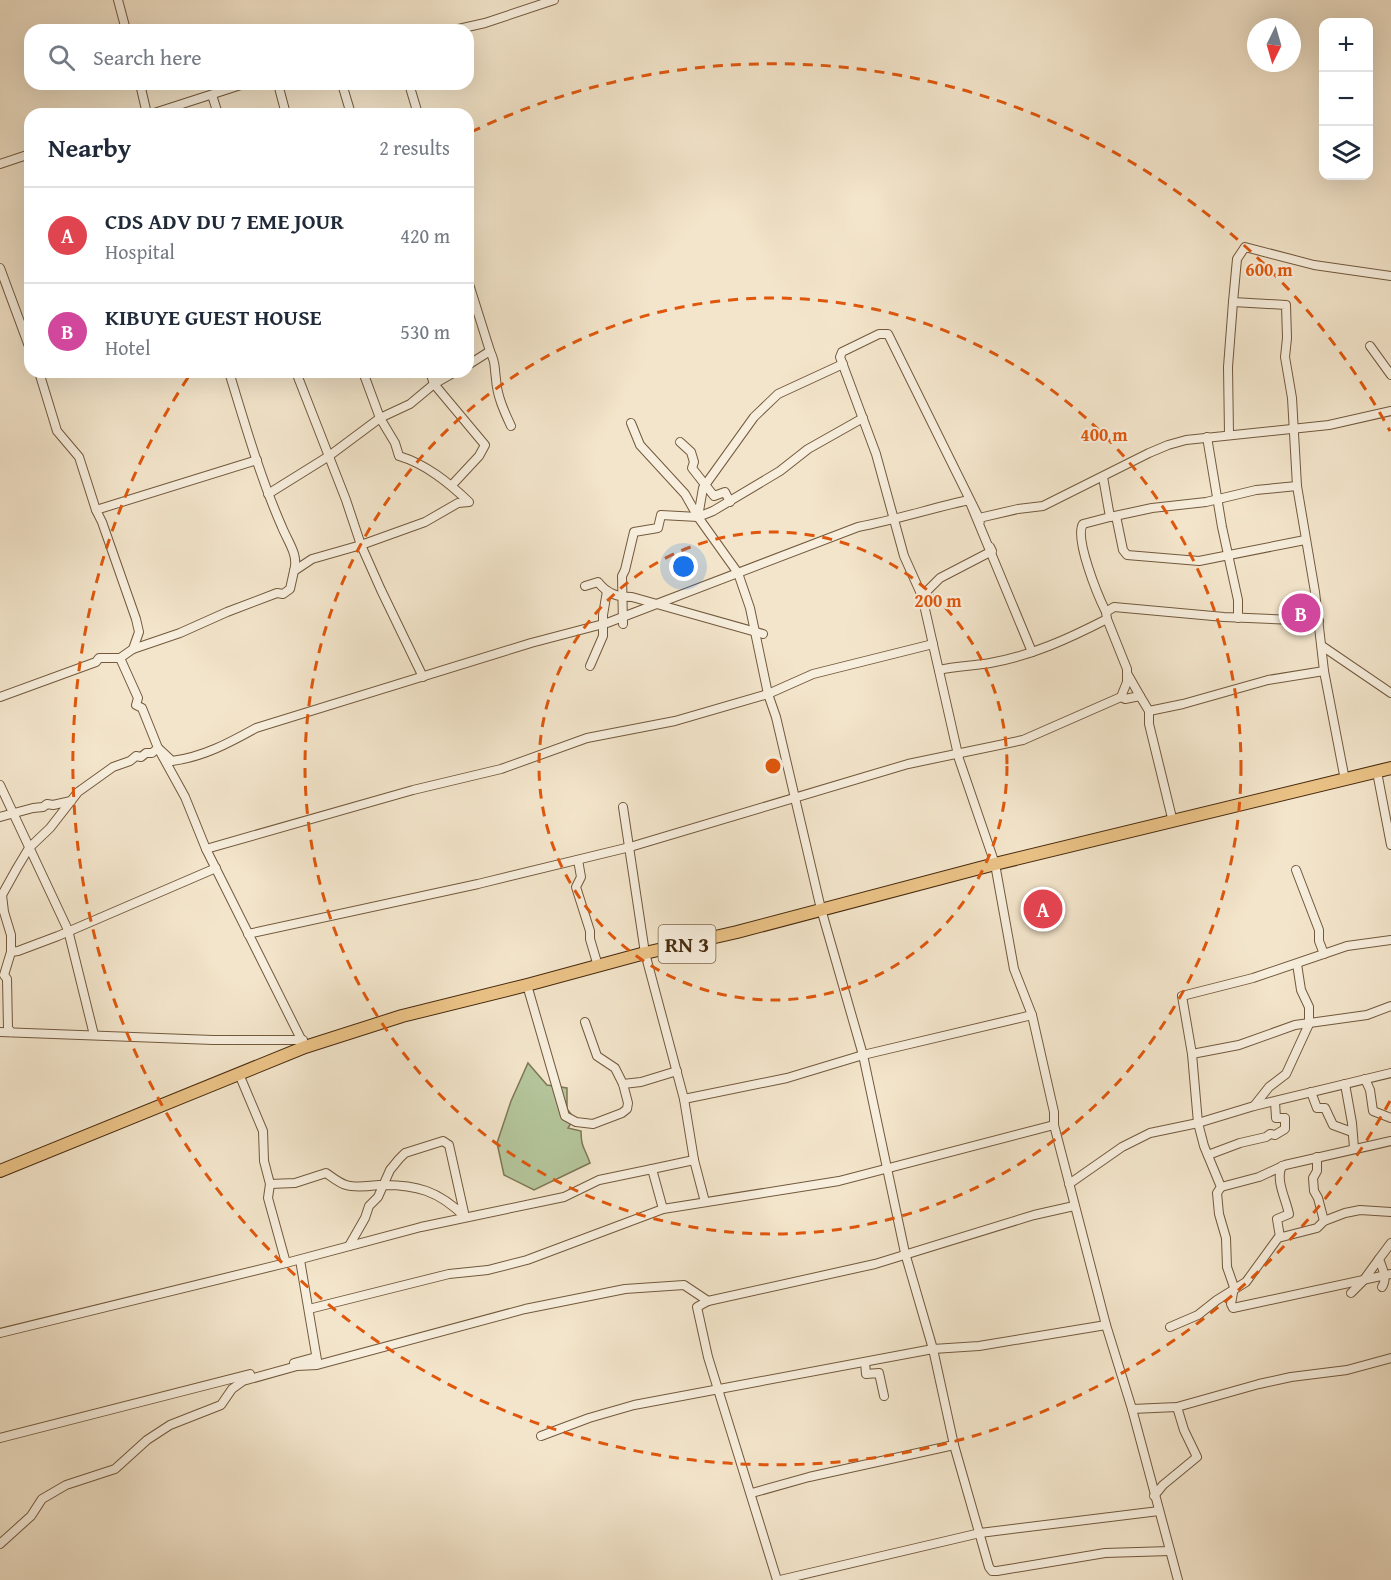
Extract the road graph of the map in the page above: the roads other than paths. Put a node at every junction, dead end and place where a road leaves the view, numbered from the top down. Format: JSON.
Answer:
{"nodes":[{"id":1,"x":118,"y":0,"type":"edge"},
{"id":2,"x":554,"y":0,"type":"edge"},
{"id":3,"x":124,"y":24,"type":"edge"},
{"id":4,"x":474,"y":25,"type":"edge"},
{"id":5,"x":142,"y":90,"type":"edge"},
{"id":6,"x":227,"y":90,"type":"edge"},
{"id":7,"x":280,"y":90,"type":"edge"},
{"id":8,"x":344,"y":90,"type":"edge"},
{"id":9,"x":410,"y":90,"type":"edge"},
{"id":10,"x":212,"y":95,"type":"junction"},
{"id":11,"x":147,"y":108,"type":"edge"},
{"id":12,"x":169,"y":108,"type":"edge"},
{"id":13,"x":216,"y":108,"type":"edge"},
{"id":14,"x":284,"y":108,"type":"edge"},
{"id":15,"x":349,"y":108,"type":"edge"},
{"id":16,"x":416,"y":108,"type":"edge"},
{"id":17,"x":24,"y":156,"type":"edge"},
{"id":18,"x":0,"y":164,"type":"edge"},
{"id":19,"x":0,"y":268,"type":"edge"},
{"id":20,"x":1391,"y":276,"type":"edge"},
{"id":21,"x":474,"y":300,"type":"edge"},
{"id":22,"x":1233,"y":302,"type":"junction"},
{"id":23,"x":24,"y":333,"type":"edge"},
{"id":24,"x":1370,"y":346,"type":"dead end"},
{"id":25,"x":490,"y":351,"type":"junction"},
{"id":26,"x":474,"y":361,"type":"edge"},
{"id":27,"x":843,"y":364,"type":"junction"},
{"id":28,"x":1391,"y":375,"type":"edge"},
{"id":29,"x":41,"y":378,"type":"edge"},
{"id":30,"x":232,"y":378,"type":"edge"},
{"id":31,"x":298,"y":378,"type":"edge"},
{"id":32,"x":365,"y":378,"type":"edge"},
{"id":33,"x":432,"y":378,"type":"edge"},
{"id":34,"x":444,"y":378,"type":"edge"},
{"id":35,"x":434,"y":384,"type":"junction"},
{"id":36,"x":1391,"y":411,"type":"edge"},
{"id":37,"x":380,"y":418,"type":"junction"},
{"id":38,"x":863,"y":418,"type":"junction"},
{"id":39,"x":631,"y":423,"type":"dead end"},
{"id":40,"x":512,"y":426,"type":"dead end"},
{"id":41,"x":1294,"y":428,"type":"junction"},
{"id":42,"x":1229,"y":434,"type":"junction"},
{"id":43,"x":1207,"y":437,"type":"junction"},
{"id":44,"x":680,"y":442,"type":"dead end"},
{"id":45,"x":329,"y":456,"type":"junction"},
{"id":46,"x":257,"y":459,"type":"junction"},
{"id":47,"x":1103,"y":477,"type":"junction"},
{"id":48,"x":452,"y":485,"type":"junction"},
{"id":49,"x":704,"y":486,"type":"junction"},
{"id":50,"x":1297,"y":486,"type":"junction"},
{"id":51,"x":268,"y":494,"type":"junction"},
{"id":52,"x":1217,"y":499,"type":"junction"},
{"id":53,"x":969,"y":500,"type":"junction"},
{"id":54,"x":730,"y":502,"type":"junction"},
{"id":55,"x":96,"y":510,"type":"junction"},
{"id":56,"x":698,"y":517,"type":"junction"},
{"id":57,"x":1113,"y":517,"type":"junction"},
{"id":58,"x":979,"y":518,"type":"junction"},
{"id":59,"x":894,"y":520,"type":"junction"},
{"id":60,"x":1305,"y":540,"type":"junction"},
{"id":61,"x":361,"y":545,"type":"junction"},
{"id":62,"x":992,"y":550,"type":"junction"},
{"id":63,"x":1228,"y":556,"type":"junction"},
{"id":64,"x":294,"y":571,"type":"junction"},
{"id":65,"x":738,"y":573,"type":"junction"},
{"id":66,"x":585,"y":586,"type":"dead end"},
{"id":67,"x":607,"y":591,"type":"junction"},
{"id":68,"x":921,"y":596,"type":"junction"},
{"id":69,"x":622,"y":597,"type":"junction"},
{"id":70,"x":658,"y":604,"type":"junction"},
{"id":71,"x":1106,"y":615,"type":"junction"},
{"id":72,"x":1238,"y":618,"type":"junction"},
{"id":73,"x":623,"y":620,"type":"junction"},
{"id":74,"x":1319,"y":621,"type":"junction"},
{"id":75,"x":603,"y":624,"type":"junction"},
{"id":76,"x":759,"y":633,"type":"junction"},
{"id":77,"x":933,"y":644,"type":"junction"},
{"id":78,"x":1322,"y":646,"type":"junction"},
{"id":79,"x":134,"y":649,"type":"junction"},
{"id":80,"x":1032,"y":652,"type":"junction"},
{"id":81,"x":120,"y":658,"type":"junction"},
{"id":82,"x":590,"y":666,"type":"dead end"},
{"id":83,"x":939,"y":670,"type":"junction"},
{"id":84,"x":1324,"y":671,"type":"junction"},
{"id":85,"x":1128,"y":675,"type":"junction"},
{"id":86,"x":423,"y":677,"type":"junction"},
{"id":87,"x":1391,"y":693,"type":"edge"},
{"id":88,"x":768,"y":694,"type":"junction"},
{"id":89,"x":1140,"y":696,"type":"junction"},
{"id":90,"x":0,"y":697,"type":"edge"},
{"id":91,"x":1121,"y":697,"type":"junction"},
{"id":92,"x":1149,"y":711,"type":"junction"},
{"id":93,"x":158,"y":748,"type":"junction"},
{"id":94,"x":958,"y":752,"type":"junction"},
{"id":95,"x":1391,"y":768,"type":"edge"},
{"id":96,"x":1377,"y":772,"type":"junction"},
{"id":97,"x":1345,"y":780,"type":"junction"},
{"id":98,"x":0,"y":785,"type":"edge"},
{"id":99,"x":795,"y":799,"type":"junction"},
{"id":100,"x":70,"y":801,"type":"junction"},
{"id":101,"x":622,"y":807,"type":"dead end"},
{"id":102,"x":13,"y":813,"type":"junction"},
{"id":103,"x":0,"y":817,"type":"edge"},
{"id":104,"x":1173,"y":822,"type":"junction"},
{"id":105,"x":1391,"y":845,"type":"edge"},
{"id":106,"x":630,"y":847,"type":"junction"},
{"id":107,"x":29,"y":848,"type":"junction"},
{"id":108,"x":206,"y":849,"type":"junction"},
{"id":109,"x":578,"y":860,"type":"junction"},
{"id":110,"x":995,"y":864,"type":"junction"},
{"id":111,"x":216,"y":868,"type":"junction"},
{"id":112,"x":1296,"y":870,"type":"dead end"},
{"id":113,"x":821,"y":909,"type":"junction"},
{"id":114,"x":68,"y":930,"type":"junction"},
{"id":115,"x":248,"y":934,"type":"junction"},
{"id":116,"x":1391,"y":940,"type":"edge"},
{"id":117,"x":11,"y":952,"type":"junction"},
{"id":118,"x":645,"y":953,"type":"junction"},
{"id":119,"x":1324,"y":954,"type":"junction"},
{"id":120,"x":1297,"y":964,"type":"junction"},
{"id":121,"x":598,"y":966,"type":"junction"},
{"id":122,"x":527,"y":986,"type":"junction"},
{"id":123,"x":1391,"y":1006,"type":"edge"},
{"id":124,"x":1032,"y":1015,"type":"junction"},
{"id":125,"x":585,"y":1022,"type":"dead end"},
{"id":126,"x":1309,"y":1024,"type":"junction"},
{"id":127,"x":0,"y":1032,"type":"edge"},
{"id":128,"x":11,"y":1032,"type":"junction"},
{"id":129,"x":94,"y":1035,"type":"junction"},
{"id":130,"x":304,"y":1043,"type":"junction"},
{"id":131,"x":1192,"y":1054,"type":"junction"},
{"id":132,"x":863,"y":1055,"type":"junction"},
{"id":133,"x":677,"y":1071,"type":"junction"},
{"id":134,"x":1391,"y":1073,"type":"edge"},
{"id":135,"x":239,"y":1074,"type":"junction"},
{"id":136,"x":1365,"y":1079,"type":"junction"},
{"id":137,"x":623,"y":1084,"type":"junction"},
{"id":138,"x":1345,"y":1084,"type":"junction"},
{"id":139,"x":1311,"y":1092,"type":"junction"},
{"id":140,"x":684,"y":1099,"type":"junction"},
{"id":141,"x":1275,"y":1102,"type":"junction"},
{"id":142,"x":1254,"y":1106,"type":"junction"},
{"id":143,"x":1391,"y":1118,"type":"edge"},
{"id":144,"x":1198,"y":1123,"type":"junction"},
{"id":145,"x":1054,"y":1125,"type":"junction"},
{"id":146,"x":1352,"y":1132,"type":"junction"},
{"id":147,"x":1391,"y":1140,"type":"edge"},
{"id":148,"x":1354,"y":1148,"type":"junction"},
{"id":149,"x":1208,"y":1155,"type":"junction"},
{"id":150,"x":1317,"y":1157,"type":"junction"},
{"id":151,"x":694,"y":1160,"type":"junction"},
{"id":152,"x":1282,"y":1166,"type":"junction"},
{"id":153,"x":888,"y":1168,"type":"junction"},
{"id":154,"x":652,"y":1169,"type":"junction"},
{"id":155,"x":0,"y":1171,"type":"edge"},
{"id":156,"x":270,"y":1184,"type":"junction"},
{"id":157,"x":1069,"y":1184,"type":"junction"},
{"id":158,"x":383,"y":1185,"type":"junction"},
{"id":159,"x":1221,"y":1187,"type":"junction"},
{"id":160,"x":705,"y":1202,"type":"junction"},
{"id":161,"x":1074,"y":1206,"type":"junction"},
{"id":162,"x":663,"y":1209,"type":"junction"},
{"id":163,"x":1391,"y":1212,"type":"edge"},
{"id":164,"x":465,"y":1217,"type":"junction"},
{"id":165,"x":1323,"y":1221,"type":"junction"},
{"id":166,"x":1280,"y":1237,"type":"junction"},
{"id":167,"x":1391,"y":1243,"type":"edge"},
{"id":168,"x":349,"y":1246,"type":"junction"},
{"id":169,"x":905,"y":1253,"type":"junction"},
{"id":170,"x":1379,"y":1259,"type":"junction"},
{"id":171,"x":300,"y":1260,"type":"junction"},
{"id":172,"x":286,"y":1263,"type":"junction"},
{"id":173,"x":1388,"y":1274,"type":"edge"},
{"id":174,"x":1365,"y":1279,"type":"junction"},
{"id":175,"x":1382,"y":1287,"type":"dead end"},
{"id":176,"x":1234,"y":1289,"type":"junction"},
{"id":177,"x":1351,"y":1293,"type":"dead end"},
{"id":178,"x":708,"y":1301,"type":"junction"},
{"id":179,"x":309,"y":1310,"type":"junction"},
{"id":180,"x":1106,"y":1325,"type":"junction"},
{"id":181,"x":1170,"y":1327,"type":"dead end"},
{"id":182,"x":0,"y":1333,"type":"edge"},
{"id":183,"x":933,"y":1350,"type":"junction"},
{"id":184,"x":1391,"y":1358,"type":"edge"},
{"id":185,"x":317,"y":1361,"type":"junction"},
{"id":186,"x":865,"y":1362,"type":"junction"},
{"id":187,"x":718,"y":1390,"type":"junction"},
{"id":188,"x":884,"y":1396,"type":"dead end"},
{"id":189,"x":1177,"y":1407,"type":"junction"},
{"id":190,"x":1132,"y":1409,"type":"junction"},
{"id":191,"x":541,"y":1436,"type":"dead end"},
{"id":192,"x":0,"y":1438,"type":"edge"},
{"id":193,"x":954,"y":1444,"type":"junction"},
{"id":194,"x":752,"y":1493,"type":"junction"},
{"id":195,"x":1154,"y":1496,"type":"junction"},
{"id":196,"x":1159,"y":1511,"type":"junction"},
{"id":197,"x":980,"y":1533,"type":"junction"},
{"id":198,"x":0,"y":1544,"type":"edge"},
{"id":199,"x":1170,"y":1551,"type":"junction"},
{"id":200,"x":778,"y":1580,"type":"edge"},
{"id":201,"x":1178,"y":1580,"type":"edge"}],
"edges":[{"from":1,"to":3,"type":"street"},
{"from":2,"to":4,"type":"street"},
{"from":5,"to":11,"type":"street"},
{"from":6,"to":10,"type":"street"},
{"from":7,"to":14,"type":"street"},
{"from":8,"to":15,"type":"street"},
{"from":9,"to":16,"type":"street"},
{"from":10,"to":12,"type":"street"},
{"from":10,"to":13,"type":"street"},
{"from":17,"to":18,"type":"street"},
{"from":19,"to":23,"type":"street"},
{"from":20,"to":22,"type":"street"},
{"from":21,"to":25,"type":"street"},
{"from":22,"to":41,"type":"street"},
{"from":22,"to":42,"type":"street"},
{"from":24,"to":28,"type":"street"},
{"from":25,"to":26,"type":"street"},
{"from":25,"to":40,"type":"street"},
{"from":27,"to":38,"type":"street"},
{"from":27,"to":49,"type":"street"},
{"from":27,"to":53,"type":"street"},
{"from":29,"to":55,"type":"street"},
{"from":30,"to":46,"type":"street"},
{"from":31,"to":45,"type":"street"},
{"from":32,"to":37,"type":"street"},
{"from":33,"to":35,"type":"street"},
{"from":34,"to":35,"type":"street"},
{"from":35,"to":37,"type":"street"},
{"from":35,"to":48,"type":"street"},
{"from":36,"to":41,"type":"street"},
{"from":37,"to":45,"type":"street"},
{"from":37,"to":48,"type":"street"},
{"from":38,"to":54,"type":"street"},
{"from":38,"to":59,"type":"street"},
{"from":39,"to":56,"type":"street"},
{"from":41,"to":42,"type":"street"},
{"from":41,"to":50,"type":"street"},
{"from":42,"to":43,"type":"street"},
{"from":43,"to":47,"type":"street"},
{"from":43,"to":52,"type":"street"},
{"from":44,"to":49,"type":"street"},
{"from":45,"to":51,"type":"street"},
{"from":45,"to":61,"type":"street"},
{"from":46,"to":51,"type":"street"},
{"from":46,"to":55,"type":"street"},
{"from":47,"to":57,"type":"street"},
{"from":47,"to":58,"type":"street"},
{"from":48,"to":61,"type":"street"},
{"from":49,"to":54,"type":"street"},
{"from":49,"to":56,"type":"street"},
{"from":50,"to":52,"type":"street"},
{"from":50,"to":60,"type":"street"},
{"from":51,"to":64,"type":"street"},
{"from":52,"to":57,"type":"street"},
{"from":52,"to":63,"type":"street"},
{"from":53,"to":58,"type":"street"},
{"from":53,"to":59,"type":"street"},
{"from":53,"to":62,"type":"street"},
{"from":54,"to":56,"type":"street"},
{"from":55,"to":79,"type":"street"},
{"from":56,"to":65,"type":"street"},
{"from":56,"to":69,"type":"street"},
{"from":57,"to":63,"type":"street"},
{"from":57,"to":71,"type":"street"},
{"from":58,"to":62,"type":"street"},
{"from":59,"to":65,"type":"street"},
{"from":59,"to":68,"type":"street"},
{"from":60,"to":63,"type":"street"},
{"from":60,"to":74,"type":"street"},
{"from":61,"to":64,"type":"street"},
{"from":61,"to":86,"type":"street"},
{"from":62,"to":68,"type":"street"},
{"from":62,"to":80,"type":"street"},
{"from":63,"to":72,"type":"street"},
{"from":64,"to":79,"type":"street"},
{"from":65,"to":70,"type":"street"},
{"from":65,"to":76,"type":"street"},
{"from":66,"to":67,"type":"street"},
{"from":67,"to":69,"type":"street"},
{"from":67,"to":75,"type":"street"},
{"from":68,"to":77,"type":"street"},
{"from":69,"to":70,"type":"street"},
{"from":69,"to":73,"type":"street"},
{"from":70,"to":73,"type":"street"},
{"from":70,"to":76,"type":"street"},
{"from":71,"to":72,"type":"street"},
{"from":71,"to":80,"type":"street"},
{"from":71,"to":85,"type":"street"},
{"from":72,"to":74,"type":"street"},
{"from":73,"to":75,"type":"street"},
{"from":74,"to":78,"type":"street"},
{"from":75,"to":82,"type":"street"},
{"from":75,"to":86,"type":"street"},
{"from":76,"to":88,"type":"street"},
{"from":77,"to":83,"type":"street"},
{"from":77,"to":88,"type":"street"},
{"from":78,"to":84,"type":"street"},
{"from":78,"to":87,"type":"street"},
{"from":79,"to":81,"type":"street"},
{"from":80,"to":83,"type":"street"},
{"from":81,"to":90,"type":"street"},
{"from":81,"to":93,"type":"street"},
{"from":83,"to":94,"type":"street"},
{"from":84,"to":92,"type":"street"},
{"from":84,"to":97,"type":"street"},
{"from":85,"to":89,"type":"street"},
{"from":85,"to":91,"type":"street"},
{"from":86,"to":93,"type":"street"},
{"from":88,"to":99,"type":"street"},
{"from":88,"to":108,"type":"street"},
{"from":89,"to":91,"type":"street"},
{"from":89,"to":92,"type":"street"},
{"from":91,"to":94,"type":"street"},
{"from":92,"to":104,"type":"street"},
{"from":93,"to":100,"type":"street"},
{"from":93,"to":108,"type":"street"},
{"from":94,"to":99,"type":"street"},
{"from":94,"to":110,"type":"street"},
{"from":95,"to":96,"type":"highway","number":"RN 3"},
{"from":96,"to":97,"type":"highway","number":"RN 3"},
{"from":96,"to":105,"type":"street"},
{"from":97,"to":104,"type":"highway","number":"RN 3"},
{"from":98,"to":102,"type":"street"},
{"from":99,"to":106,"type":"street"},
{"from":99,"to":113,"type":"street"},
{"from":100,"to":102,"type":"street"},
{"from":100,"to":107,"type":"street"},
{"from":101,"to":106,"type":"street"},
{"from":102,"to":103,"type":"street"},
{"from":102,"to":107,"type":"street"},
{"from":104,"to":110,"type":"highway","number":"RN 3"},
{"from":106,"to":109,"type":"street"},
{"from":106,"to":118,"type":"street"},
{"from":107,"to":114,"type":"street"},
{"from":107,"to":117,"type":"street"},
{"from":108,"to":111,"type":"street"},
{"from":109,"to":115,"type":"street"},
{"from":109,"to":121,"type":"street"},
{"from":110,"to":113,"type":"highway","number":"RN 3"},
{"from":110,"to":124,"type":"street"},
{"from":111,"to":114,"type":"street"},
{"from":111,"to":115,"type":"street"},
{"from":112,"to":119,"type":"street"},
{"from":113,"to":118,"type":"highway","number":"RN 3"},
{"from":113,"to":132,"type":"street"},
{"from":114,"to":117,"type":"street"},
{"from":114,"to":129,"type":"street"},
{"from":115,"to":130,"type":"street"},
{"from":116,"to":119,"type":"street"},
{"from":117,"to":128,"type":"street"},
{"from":118,"to":121,"type":"highway","number":"RN 3"},
{"from":118,"to":133,"type":"street"},
{"from":119,"to":120,"type":"street"},
{"from":120,"to":126,"type":"street"},
{"from":120,"to":131,"type":"street"},
{"from":121,"to":122,"type":"highway","number":"RN 3"},
{"from":122,"to":130,"type":"highway","number":"RN 3"},
{"from":122,"to":137,"type":"street"},
{"from":123,"to":126,"type":"street"},
{"from":124,"to":132,"type":"street"},
{"from":124,"to":145,"type":"street"},
{"from":125,"to":137,"type":"street"},
{"from":126,"to":131,"type":"street"},
{"from":126,"to":142,"type":"street"},
{"from":127,"to":128,"type":"street"},
{"from":128,"to":129,"type":"street"},
{"from":129,"to":130,"type":"street"},
{"from":130,"to":135,"type":"highway","number":"RN 3"},
{"from":131,"to":144,"type":"street"},
{"from":132,"to":140,"type":"street"},
{"from":132,"to":153,"type":"street"},
{"from":133,"to":137,"type":"street"},
{"from":133,"to":140,"type":"street"},
{"from":134,"to":136,"type":"street"},
{"from":135,"to":155,"type":"highway","number":"RN 3"},
{"from":135,"to":156,"type":"street"},
{"from":136,"to":138,"type":"street"},
{"from":136,"to":143,"type":"street"},
{"from":138,"to":139,"type":"street"},
{"from":138,"to":146,"type":"street"},
{"from":139,"to":141,"type":"street"},
{"from":139,"to":146,"type":"street"},
{"from":140,"to":151,"type":"street"},
{"from":141,"to":142,"type":"street"},
{"from":141,"to":149,"type":"street"},
{"from":142,"to":144,"type":"street"},
{"from":144,"to":149,"type":"street"},
{"from":144,"to":157,"type":"street"},
{"from":145,"to":153,"type":"street"},
{"from":145,"to":157,"type":"street"},
{"from":146,"to":148,"type":"street"},
{"from":147,"to":148,"type":"street"},
{"from":148,"to":150,"type":"street"},
{"from":149,"to":159,"type":"street"},
{"from":150,"to":152,"type":"street"},
{"from":150,"to":165,"type":"street"},
{"from":151,"to":154,"type":"street"},
{"from":151,"to":160,"type":"street"},
{"from":152,"to":159,"type":"street"},
{"from":152,"to":166,"type":"street"},
{"from":153,"to":160,"type":"street"},
{"from":153,"to":169,"type":"street"},
{"from":154,"to":162,"type":"street"},
{"from":154,"to":164,"type":"street"},
{"from":156,"to":158,"type":"street"},
{"from":156,"to":172,"type":"street"},
{"from":157,"to":161,"type":"street"},
{"from":158,"to":164,"type":"street"},
{"from":158,"to":164,"type":"street"},
{"from":158,"to":168,"type":"street"},
{"from":159,"to":176,"type":"street"},
{"from":160,"to":162,"type":"street"},
{"from":161,"to":169,"type":"street"},
{"from":161,"to":180,"type":"street"},
{"from":162,"to":179,"type":"street"},
{"from":163,"to":165,"type":"street"},
{"from":164,"to":168,"type":"street"},
{"from":165,"to":166,"type":"street"},
{"from":166,"to":176,"type":"street"},
{"from":167,"to":170,"type":"street"},
{"from":168,"to":171,"type":"street"},
{"from":169,"to":178,"type":"street"},
{"from":169,"to":183,"type":"street"},
{"from":170,"to":173,"type":"street"},
{"from":170,"to":174,"type":"street"},
{"from":171,"to":172,"type":"street"},
{"from":171,"to":179,"type":"street"},
{"from":172,"to":182,"type":"street"},
{"from":173,"to":174,"type":"street"},
{"from":173,"to":175,"type":"street"},
{"from":174,"to":176,"type":"street"},
{"from":174,"to":177,"type":"street"},
{"from":176,"to":181,"type":"street"},
{"from":178,"to":185,"type":"street"},
{"from":178,"to":187,"type":"street"},
{"from":179,"to":185,"type":"street"},
{"from":180,"to":183,"type":"street"},
{"from":180,"to":190,"type":"street"},
{"from":183,"to":186,"type":"street"},
{"from":183,"to":193,"type":"street"},
{"from":184,"to":189,"type":"street"},
{"from":185,"to":192,"type":"street"},
{"from":185,"to":198,"type":"street"},
{"from":186,"to":187,"type":"street"},
{"from":186,"to":188,"type":"street"},
{"from":187,"to":191,"type":"street"},
{"from":187,"to":194,"type":"street"},
{"from":189,"to":190,"type":"street"},
{"from":189,"to":195,"type":"street"},
{"from":190,"to":195,"type":"street"},
{"from":193,"to":194,"type":"street"},
{"from":193,"to":197,"type":"street"},
{"from":194,"to":200,"type":"street"},
{"from":195,"to":196,"type":"street"},
{"from":196,"to":197,"type":"street"},
{"from":196,"to":199,"type":"street"},
{"from":197,"to":199,"type":"street"},
{"from":197,"to":200,"type":"street"},
{"from":199,"to":201,"type":"street"}]}
